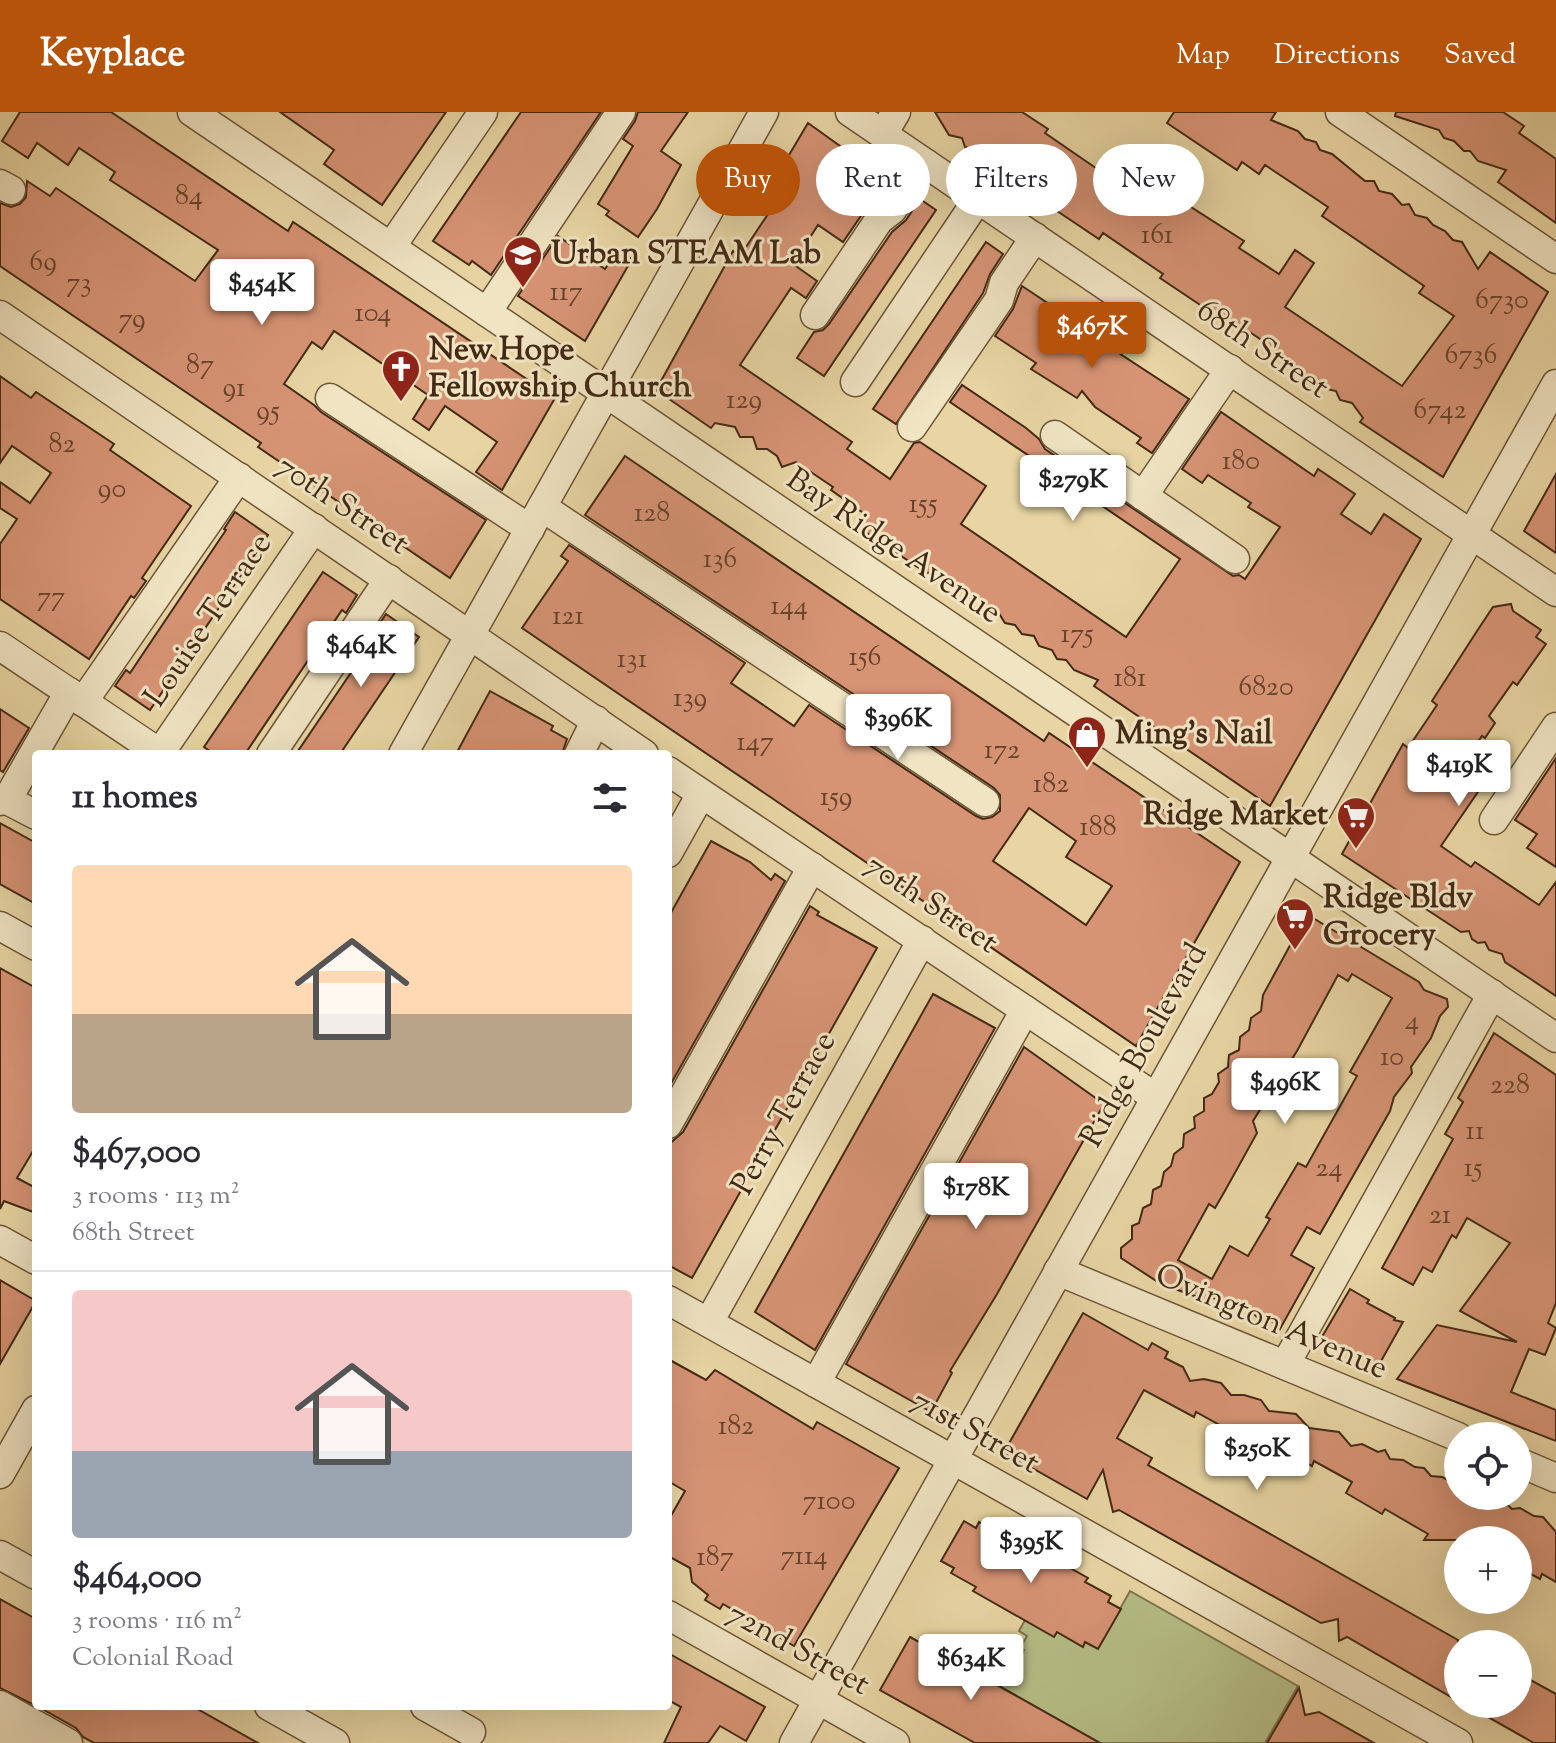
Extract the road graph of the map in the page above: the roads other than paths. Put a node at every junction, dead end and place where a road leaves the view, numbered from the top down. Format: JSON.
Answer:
{"nodes":[{"id":1,"x":192,"y":112,"type":"edge"},
{"id":2,"x":483,"y":112,"type":"edge"},
{"id":3,"x":621,"y":112,"type":"edge"},
{"id":4,"x":764,"y":112,"type":"edge"},
{"id":5,"x":850,"y":112,"type":"edge"},
{"id":6,"x":1340,"y":112,"type":"edge"},
{"id":7,"x":890,"y":123,"type":"edge"},
{"id":8,"x":908,"y":144,"type":"edge"},
{"id":9,"x":884,"y":216,"type":"edge"},
{"id":10,"x":967,"y":216,"type":"edge"},
{"id":11,"x":1004,"y":216,"type":"edge"},
{"id":12,"x":1035,"y":237,"type":"junction"},
{"id":13,"x":391,"y":247,"type":"junction"},
{"id":14,"x":1556,"y":259,"type":"edge"},
{"id":15,"x":487,"y":312,"type":"junction"},
{"id":16,"x":0,"y":315,"type":"edge"},
{"id":17,"x":815,"y":315,"type":"dead end"},
{"id":18,"x":1230,"y":369,"type":"junction"},
{"id":19,"x":855,"y":382,"type":"dead end"},
{"id":20,"x":1556,"y":384,"type":"edge"},
{"id":21,"x":606,"y":393,"type":"junction"},
{"id":22,"x":330,"y":398,"type":"dead end"},
{"id":23,"x":912,"y":427,"type":"dead end"},
{"id":24,"x":1055,"y":435,"type":"dead end"},
{"id":25,"x":239,"y":477,"type":"junction"},
{"id":26,"x":1143,"y":496,"type":"junction"},
{"id":27,"x":536,"y":518,"type":"junction"},
{"id":28,"x":314,"y":528,"type":"junction"},
{"id":29,"x":1472,"y":534,"type":"junction"},
{"id":30,"x":1235,"y":559,"type":"dead end"},
{"id":31,"x":389,"y":579,"type":"junction"},
{"id":32,"x":1556,"y":592,"type":"edge"},
{"id":33,"x":471,"y":634,"type":"junction"},
{"id":34,"x":0,"y":646,"type":"edge"},
{"id":35,"x":76,"y":697,"type":"junction"},
{"id":36,"x":596,"y":720,"type":"junction"},
{"id":37,"x":1556,"y":727,"type":"edge"},
{"id":38,"x":39,"y":750,"type":"edge"},
{"id":39,"x":154,"y":750,"type":"edge"},
{"id":40,"x":163,"y":750,"type":"edge"},
{"id":41,"x":274,"y":750,"type":"edge"},
{"id":42,"x":405,"y":750,"type":"edge"},
{"id":43,"x":581,"y":750,"type":"edge"},
{"id":44,"x":638,"y":750,"type":"edge"},
{"id":45,"x":32,"y":761,"type":"edge"},
{"id":46,"x":672,"y":774,"type":"edge"},
{"id":47,"x":701,"y":794,"type":"junction"},
{"id":48,"x":4,"y":801,"type":"edge"},
{"id":49,"x":985,"y":802,"type":"dead end"},
{"id":50,"x":32,"y":813,"type":"edge"},
{"id":51,"x":1494,"y":820,"type":"dead end"},
{"id":52,"x":672,"y":846,"type":"edge"},
{"id":53,"x":1290,"y":858,"type":"junction"},
{"id":54,"x":812,"y":867,"type":"junction"},
{"id":55,"x":0,"y":926,"type":"edge"},
{"id":56,"x":922,"y":940,"type":"junction"},
{"id":57,"x":32,"y":944,"type":"edge"},
{"id":58,"x":1492,"y":994,"type":"junction"},
{"id":59,"x":1025,"y":1010,"type":"junction"},
{"id":60,"x":1556,"y":1038,"type":"edge"},
{"id":61,"x":1155,"y":1097,"type":"junction"},
{"id":62,"x":672,"y":1117,"type":"edge"},
{"id":63,"x":0,"y":1240,"type":"edge"},
{"id":64,"x":32,"y":1258,"type":"edge"},
{"id":65,"x":1058,"y":1271,"type":"junction"},
{"id":66,"x":672,"y":1302,"type":"edge"},
{"id":67,"x":709,"y":1322,"type":"junction"},
{"id":68,"x":1285,"y":1365,"type":"junction"},
{"id":69,"x":816,"y":1383,"type":"junction"},
{"id":70,"x":32,"y":1417,"type":"edge"},
{"id":71,"x":1444,"y":1431,"type":"edge"},
{"id":72,"x":952,"y":1459,"type":"junction"},
{"id":73,"x":1532,"y":1468,"type":"edge"},
{"id":74,"x":0,"y":1474,"type":"edge"},
{"id":75,"x":1556,"y":1478,"type":"edge"},
{"id":76,"x":0,"y":1555,"type":"edge"},
{"id":77,"x":32,"y":1573,"type":"edge"},
{"id":78,"x":672,"y":1617,"type":"edge"},
{"id":79,"x":818,"y":1700,"type":"junction"},
{"id":80,"x":0,"y":1705,"type":"edge"},
{"id":81,"x":276,"y":1710,"type":"edge"},
{"id":82,"x":432,"y":1710,"type":"edge"},
{"id":83,"x":0,"y":1728,"type":"edge"},
{"id":84,"x":471,"y":1732,"type":"dead end"},
{"id":85,"x":26,"y":1743,"type":"edge"},
{"id":86,"x":68,"y":1743,"type":"edge"},
{"id":87,"x":335,"y":1743,"type":"edge"},
{"id":88,"x":794,"y":1743,"type":"edge"},
{"id":89,"x":895,"y":1743,"type":"edge"},
{"id":90,"x":1458,"y":1743,"type":"edge"}],
"edges":[{"from":1,"to":13,"type":"street","name":"Bay Ridge Avenue"},
{"from":2,"to":13,"type":"street"},
{"from":3,"to":15,"type":"street"},
{"from":4,"to":21,"type":"street"},
{"from":5,"to":7,"type":"street","name":"68th Street"},
{"from":6,"to":14,"type":"street"},
{"from":7,"to":8,"type":"street","name":"68th Street"},
{"from":9,"to":17,"type":"street"},
{"from":10,"to":19,"type":"street"},
{"from":11,"to":12,"type":"street","name":"68th Street"},
{"from":12,"to":18,"type":"street","name":"68th Street"},
{"from":12,"to":23,"type":"street"},
{"from":13,"to":15,"type":"street","name":"Bay Ridge Avenue"},
{"from":15,"to":21,"type":"street","name":"Bay Ridge Avenue"},
{"from":16,"to":25,"type":"street","name":"70th Street"},
{"from":18,"to":26,"type":"street"},
{"from":18,"to":29,"type":"street","name":"68th Street"},
{"from":20,"to":29,"type":"street","name":"Ridge Boulevard"},
{"from":21,"to":27,"type":"street"},
{"from":21,"to":53,"type":"street","name":"Bay Ridge Avenue"},
{"from":22,"to":27,"type":"street"},
{"from":24,"to":26,"type":"street"},
{"from":25,"to":28,"type":"street","name":"70th Street"},
{"from":25,"to":35,"type":"street"},
{"from":26,"to":30,"type":"street"},
{"from":27,"to":33,"type":"street"},
{"from":27,"to":49,"type":"street"},
{"from":28,"to":31,"type":"street","name":"70th Street"},
{"from":28,"to":40,"type":"street","name":"Louise Terrace"},
{"from":29,"to":32,"type":"street","name":"68th Street"},
{"from":29,"to":53,"type":"street","name":"Ridge Boulevard"},
{"from":31,"to":33,"type":"street","name":"70th Street"},
{"from":31,"to":41,"type":"street"},
{"from":33,"to":36,"type":"street","name":"70th Street"},
{"from":33,"to":42,"type":"street"},
{"from":34,"to":35,"type":"street"},
{"from":35,"to":38,"type":"street"},
{"from":35,"to":39,"type":"street"},
{"from":36,"to":43,"type":"street"},
{"from":36,"to":44,"type":"street","name":"70th Street"},
{"from":37,"to":51,"type":"street"},
{"from":45,"to":48,"type":"street"},
{"from":46,"to":47,"type":"street","name":"70th Street"},
{"from":47,"to":52,"type":"street"},
{"from":47,"to":54,"type":"street","name":"70th Street"},
{"from":48,"to":50,"type":"street"},
{"from":53,"to":58,"type":"street","name":"Bay Ridge Avenue"},
{"from":53,"to":61,"type":"street","name":"Ridge Boulevard"},
{"from":54,"to":56,"type":"street","name":"70th Street"},
{"from":54,"to":62,"type":"street"},
{"from":55,"to":57,"type":"street"},
{"from":56,"to":59,"type":"street","name":"70th Street"},
{"from":56,"to":67,"type":"street","name":"Perry Terrace"},
{"from":58,"to":60,"type":"street","name":"Bay Ridge Avenue"},
{"from":58,"to":68,"type":"street"},
{"from":59,"to":61,"type":"street","name":"70th Street"},
{"from":59,"to":69,"type":"street"},
{"from":61,"to":65,"type":"street","name":"Ridge Boulevard"},
{"from":63,"to":64,"type":"street"},
{"from":65,"to":68,"type":"street","name":"Ovington Avenue"},
{"from":65,"to":72,"type":"street","name":"Ridge Boulevard"},
{"from":66,"to":67,"type":"street","name":"71st Street"},
{"from":67,"to":69,"type":"street","name":"71st Street"},
{"from":68,"to":71,"type":"street","name":"Ovington Avenue"},
{"from":69,"to":72,"type":"street","name":"71st Street"},
{"from":70,"to":74,"type":"street"},
{"from":72,"to":79,"type":"street","name":"Ridge Boulevard"},
{"from":72,"to":90,"type":"street","name":"71st Street"},
{"from":73,"to":75,"type":"street"},
{"from":76,"to":77,"type":"street"},
{"from":78,"to":79,"type":"street","name":"72nd Street"},
{"from":79,"to":88,"type":"street","name":"Ridge Boulevard"},
{"from":79,"to":89,"type":"street","name":"72nd Street"},
{"from":80,"to":86,"type":"street"},
{"from":81,"to":87,"type":"street"},
{"from":82,"to":84,"type":"street"},
{"from":83,"to":85,"type":"street"}]}
